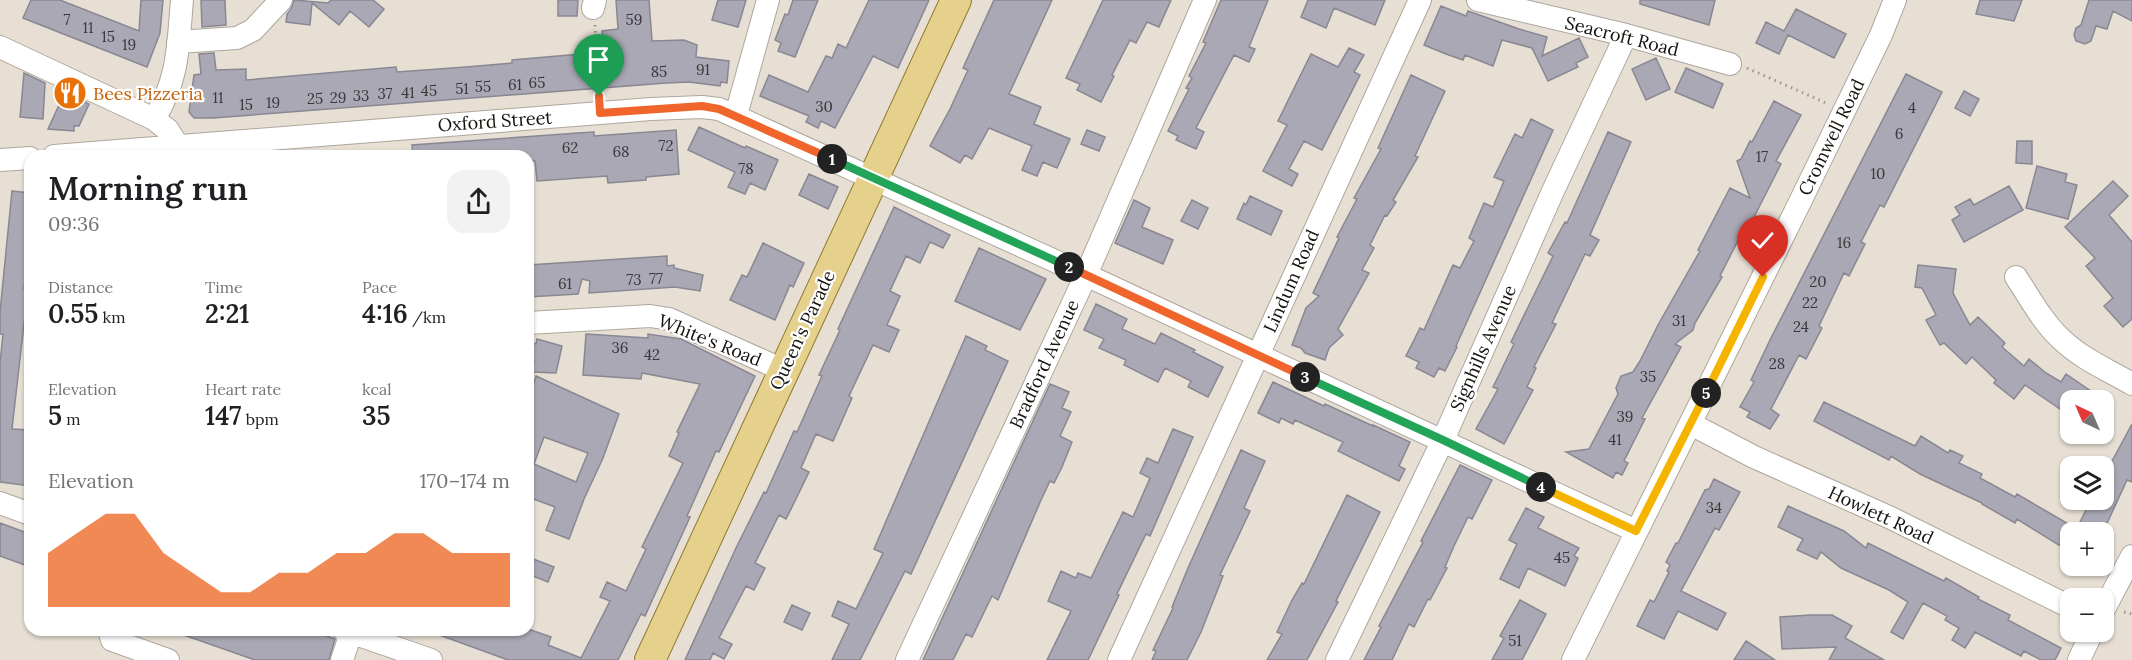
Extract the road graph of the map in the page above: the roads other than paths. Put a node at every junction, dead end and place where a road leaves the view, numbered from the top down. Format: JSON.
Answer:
{"nodes":[{"id":1,"x":182,"y":0,"type":"edge"},
{"id":2,"x":281,"y":0,"type":"edge"},
{"id":3,"x":768,"y":0,"type":"edge"},
{"id":4,"x":956,"y":0,"type":"edge"},
{"id":5,"x":1205,"y":0,"type":"edge"},
{"id":6,"x":1420,"y":0,"type":"edge"},
{"id":7,"x":1478,"y":0,"type":"edge"},
{"id":8,"x":1895,"y":0,"type":"edge"},
{"id":9,"x":1626,"y":35,"type":"junction"},
{"id":10,"x":178,"y":42,"type":"junction"},
{"id":11,"x":0,"y":47,"type":"edge"},
{"id":12,"x":1730,"y":64,"type":"road end"},
{"id":13,"x":736,"y":115,"type":"junction"},
{"id":14,"x":154,"y":119,"type":"junction"},
{"id":15,"x":178,"y":146,"type":"junction"},
{"id":16,"x":153,"y":150,"type":"edge"},
{"id":17,"x":24,"y":158,"type":"edge"},
{"id":18,"x":0,"y":160,"type":"edge"},
{"id":19,"x":873,"y":178,"type":"junction"},
{"id":20,"x":1086,"y":275,"type":"junction"},
{"id":21,"x":2016,"y":278,"type":"dead end"},
{"id":22,"x":534,"y":323,"type":"edge"},
{"id":23,"x":1257,"y":356,"type":"junction"},
{"id":24,"x":783,"y":370,"type":"junction"},
{"id":25,"x":2132,"y":384,"type":"edge"},
{"id":26,"x":1690,"y":424,"type":"junction"},
{"id":27,"x":1443,"y":440,"type":"junction"},
{"id":28,"x":0,"y":503,"type":"edge"},
{"id":29,"x":24,"y":512,"type":"edge"},
{"id":30,"x":1636,"y":531,"type":"junction"},
{"id":31,"x":2132,"y":556,"type":"edge"},
{"id":32,"x":2114,"y":590,"type":"edge"},
{"id":33,"x":2060,"y":602,"type":"edge"},
{"id":34,"x":111,"y":636,"type":"edge"},
{"id":35,"x":348,"y":636,"type":"edge"},
{"id":36,"x":363,"y":636,"type":"edge"},
{"id":37,"x":2087,"y":642,"type":"edge"},
{"id":38,"x":168,"y":660,"type":"edge"},
{"id":39,"x":342,"y":660,"type":"edge"},
{"id":40,"x":430,"y":660,"type":"edge"},
{"id":41,"x":650,"y":660,"type":"edge"},
{"id":42,"x":907,"y":660,"type":"edge"},
{"id":43,"x":1119,"y":660,"type":"edge"},
{"id":44,"x":1337,"y":660,"type":"edge"},
{"id":45,"x":1573,"y":660,"type":"edge"},
{"id":46,"x":2079,"y":660,"type":"edge"}],
"edges":[{"from":1,"to":10,"type":"street"},
{"from":2,"to":10,"type":"street"},
{"from":3,"to":13,"type":"street"},
{"from":4,"to":19,"type":"main road","name":"Queen's Parade"},
{"from":5,"to":20,"type":"street","name":"Bradford Avenue"},
{"from":6,"to":23,"type":"street","name":"Lindum Road"},
{"from":7,"to":9,"type":"street","name":"Seacroft Road"},
{"from":8,"to":26,"type":"street","name":"Cromwell Road"},
{"from":9,"to":12,"type":"street","name":"Seacroft Road"},
{"from":9,"to":27,"type":"street","name":"Signhills Avenue"},
{"from":10,"to":14,"type":"street"},
{"from":11,"to":14,"type":"street"},
{"from":13,"to":15,"type":"street","name":"Oxford Street"},
{"from":13,"to":19,"type":"street","name":"Oxford Street"},
{"from":14,"to":15,"type":"street"},
{"from":15,"to":16,"type":"street","name":"Oxford Street"},
{"from":17,"to":18,"type":"street"},
{"from":19,"to":20,"type":"street","name":"Oxford Street"},
{"from":19,"to":24,"type":"main road","name":"Queen's Parade"},
{"from":20,"to":23,"type":"street","name":"Oxford Street"},
{"from":20,"to":42,"type":"street","name":"Bradford Avenue"},
{"from":21,"to":25,"type":"street"},
{"from":22,"to":24,"type":"street","name":"White's Road"},
{"from":23,"to":27,"type":"street","name":"Oxford Street"},
{"from":23,"to":43,"type":"street","name":"Lindum Road"},
{"from":24,"to":41,"type":"main road","name":"Queen's Parade"},
{"from":26,"to":30,"type":"street","name":"Cromwell Road"},
{"from":26,"to":33,"type":"street","name":"Howlett Road"},
{"from":27,"to":30,"type":"street","name":"Oxford Street"},
{"from":27,"to":44,"type":"street","name":"Signhills Avenue"},
{"from":28,"to":29,"type":"street"},
{"from":30,"to":45,"type":"street","name":"Cromwell Road"},
{"from":31,"to":32,"type":"street"},
{"from":34,"to":38,"type":"street"},
{"from":35,"to":39,"type":"street"},
{"from":36,"to":40,"type":"street"},
{"from":37,"to":46,"type":"street"}]}
